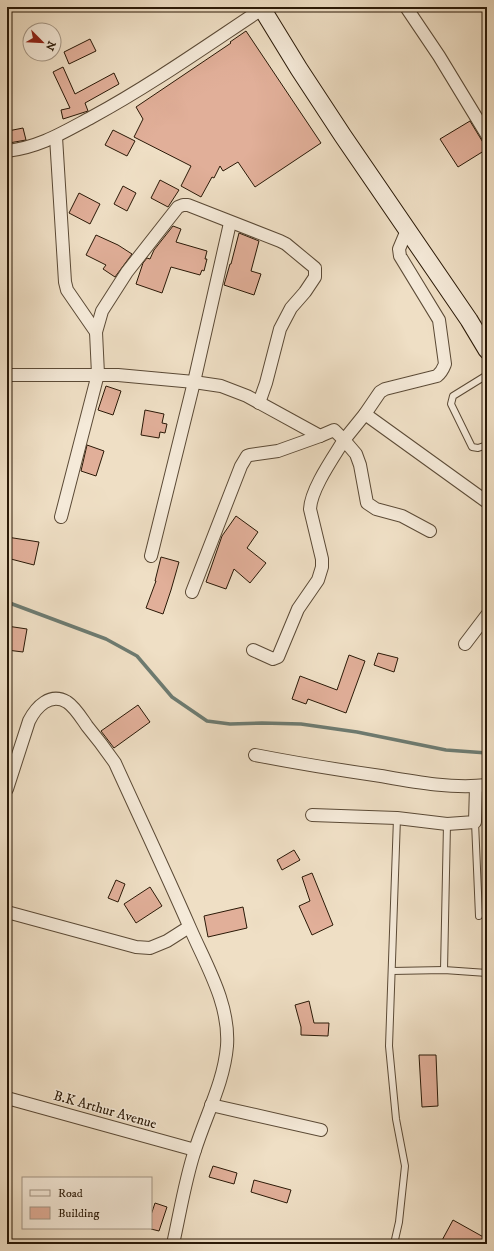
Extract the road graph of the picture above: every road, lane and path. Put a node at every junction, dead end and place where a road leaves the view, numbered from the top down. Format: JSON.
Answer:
{"nodes":[{"id":1,"x":406,"y":7,"type":"edge"},
{"id":2,"x":261,"y":8,"type":"edge"},
{"id":3,"x":487,"y":135,"type":"edge"},
{"id":4,"x":56,"y":137,"type":"junction"},
{"id":5,"x":7,"y":151,"type":"edge"},
{"id":6,"x":230,"y":223,"type":"junction"},
{"id":7,"x":407,"y":230,"type":"junction"},
{"id":8,"x":96,"y":332,"type":"junction"},
{"id":9,"x":487,"y":350,"type":"edge"},
{"id":10,"x":98,"y":374,"type":"junction"},
{"id":11,"x":7,"y":375,"type":"edge"},
{"id":12,"x":487,"y":375,"type":"edge"},
{"id":13,"x":194,"y":382,"type":"junction"},
{"id":14,"x":259,"y":402,"type":"junction"},
{"id":15,"x":365,"y":414,"type":"junction"},
{"id":16,"x":320,"y":436,"type":"junction"},
{"id":17,"x":344,"y":440,"type":"junction"},
{"id":18,"x":487,"y":445,"type":"edge"},
{"id":19,"x":487,"y":502,"type":"edge"},
{"id":20,"x":61,"y":517,"type":"dead end"},
{"id":21,"x":430,"y":531,"type":"dead end"},
{"id":22,"x":151,"y":556,"type":"dead end"},
{"id":23,"x":192,"y":592,"type":"dead end"},
{"id":24,"x":487,"y":615,"type":"edge"},
{"id":25,"x":465,"y":644,"type":"dead end"},
{"id":26,"x":253,"y":650,"type":"dead end"},
{"id":27,"x":254,"y":755,"type":"dead end"},
{"id":28,"x":482,"y":785,"type":"edge"},
{"id":29,"x":7,"y":789,"type":"edge"},
{"id":30,"x":312,"y":815,"type":"dead end"},
{"id":31,"x":397,"y":818,"type":"junction"},
{"id":32,"x":475,"y":822,"type":"junction"},
{"id":33,"x":447,"y":824,"type":"junction"},
{"id":34,"x":7,"y":912,"type":"edge"},
{"id":35,"x":478,"y":916,"type":"dead end"},
{"id":36,"x":189,"y":927,"type":"junction"},
{"id":37,"x":444,"y":970,"type":"junction"},
{"id":38,"x":392,"y":971,"type":"junction"},
{"id":39,"x":487,"y":973,"type":"edge"},
{"id":40,"x":7,"y":1098,"type":"edge"},
{"id":41,"x":211,"y":1105,"type":"junction"},
{"id":42,"x":320,"y":1130,"type":"dead end"},
{"id":43,"x":195,"y":1150,"type":"junction"},
{"id":44,"x":173,"y":1244,"type":"edge"},
{"id":45,"x":394,"y":1244,"type":"edge"}],
"edges":[{"from":1,"to":3,"type":"street"},
{"from":2,"to":4,"type":"street"},
{"from":2,"to":7,"type":"street"},
{"from":4,"to":5,"type":"street"},
{"from":4,"to":8,"type":"street"},
{"from":6,"to":8,"type":"street"},
{"from":6,"to":13,"type":"street"},
{"from":6,"to":14,"type":"street"},
{"from":7,"to":9,"type":"street"},
{"from":7,"to":15,"type":"street"},
{"from":8,"to":10,"type":"street"},
{"from":10,"to":11,"type":"street"},
{"from":10,"to":13,"type":"street"},
{"from":10,"to":20,"type":"street"},
{"from":12,"to":18,"type":"lane"},
{"from":13,"to":14,"type":"street"},
{"from":13,"to":22,"type":"street"},
{"from":14,"to":16,"type":"street"},
{"from":15,"to":17,"type":"street"},
{"from":15,"to":19,"type":"street"},
{"from":16,"to":17,"type":"street"},
{"from":16,"to":23,"type":"street"},
{"from":17,"to":21,"type":"street"},
{"from":17,"to":26,"type":"street"},
{"from":24,"to":25,"type":"street"},
{"from":27,"to":28,"type":"street"},
{"from":28,"to":32,"type":"street"},
{"from":29,"to":36,"type":"street"},
{"from":30,"to":31,"type":"street"},
{"from":31,"to":33,"type":"street"},
{"from":31,"to":38,"type":"lane"},
{"from":32,"to":33,"type":"street"},
{"from":32,"to":35,"type":"lane"},
{"from":33,"to":37,"type":"lane"},
{"from":34,"to":36,"type":"street"},
{"from":36,"to":41,"type":"street"},
{"from":37,"to":38,"type":"lane"},
{"from":37,"to":39,"type":"lane"},
{"from":38,"to":45,"type":"lane"},
{"from":40,"to":43,"type":"street","name":"B.K Arthur Avenue"},
{"from":41,"to":42,"type":"street"},
{"from":41,"to":43,"type":"street"},
{"from":43,"to":44,"type":"street"}]}
